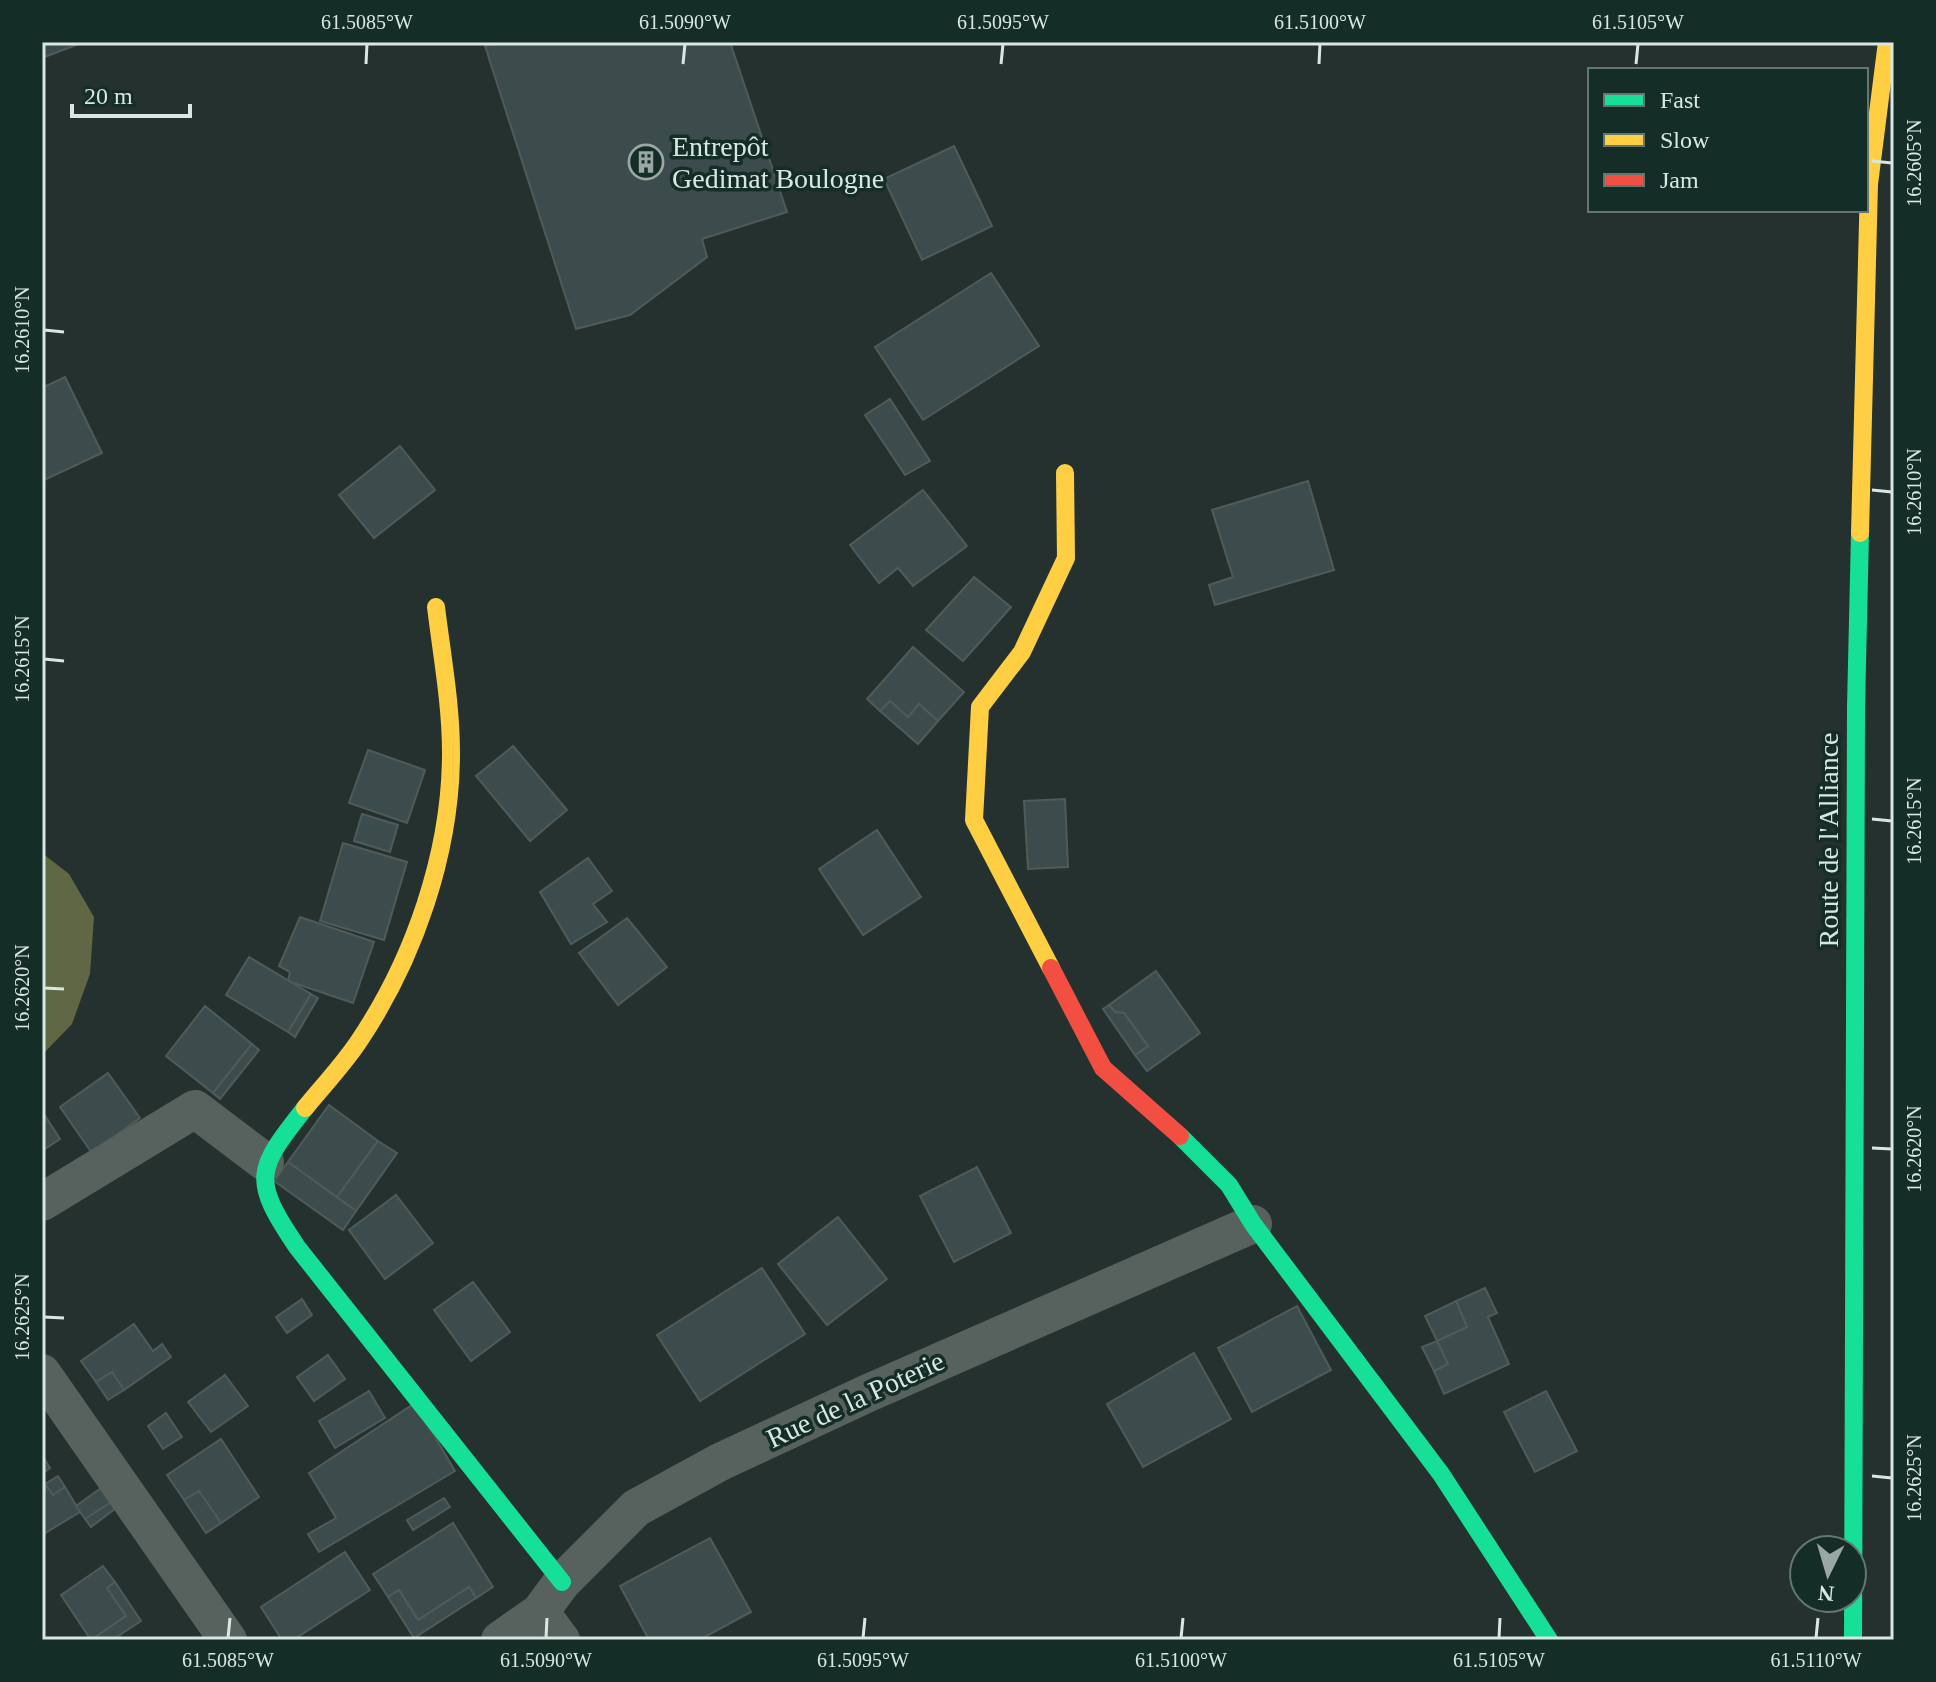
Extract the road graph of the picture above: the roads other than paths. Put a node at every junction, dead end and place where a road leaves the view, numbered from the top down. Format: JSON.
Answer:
{"nodes":[{"id":1,"x":1887,"y":42,"type":"edge"},
{"id":2,"x":1065,"y":473,"type":"dead end"},
{"id":3,"x":436,"y":607,"type":"dead end"},
{"id":4,"x":265,"y":1162,"type":"junction"},
{"id":5,"x":42,"y":1202,"type":"edge"},
{"id":6,"x":1253,"y":1224,"type":"junction"},
{"id":7,"x":42,"y":1373,"type":"edge"},
{"id":8,"x":562,"y":1582,"type":"junction"},
{"id":9,"x":550,"y":1626,"type":"edge"},
{"id":10,"x":228,"y":1640,"type":"edge"},
{"id":11,"x":500,"y":1640,"type":"edge"},
{"id":12,"x":1549,"y":1640,"type":"edge"},
{"id":13,"x":1853,"y":1640,"type":"edge"}],
"edges":[{"from":1,"to":13,"type":"main road","name":"Route de l'Alliance"},
{"from":2,"to":6,"type":"main road"},
{"from":3,"to":4,"type":"main road"},
{"from":4,"to":5,"type":"street"},
{"from":4,"to":8,"type":"main road"},
{"from":6,"to":8,"type":"street","name":"Rue de la Poterie"},
{"from":6,"to":12,"type":"main road"},
{"from":7,"to":10,"type":"street"},
{"from":8,"to":9,"type":"street","name":"Rue de la Poterie"},
{"from":9,"to":11,"type":"street","name":"Rue de la Poterie"}]}
